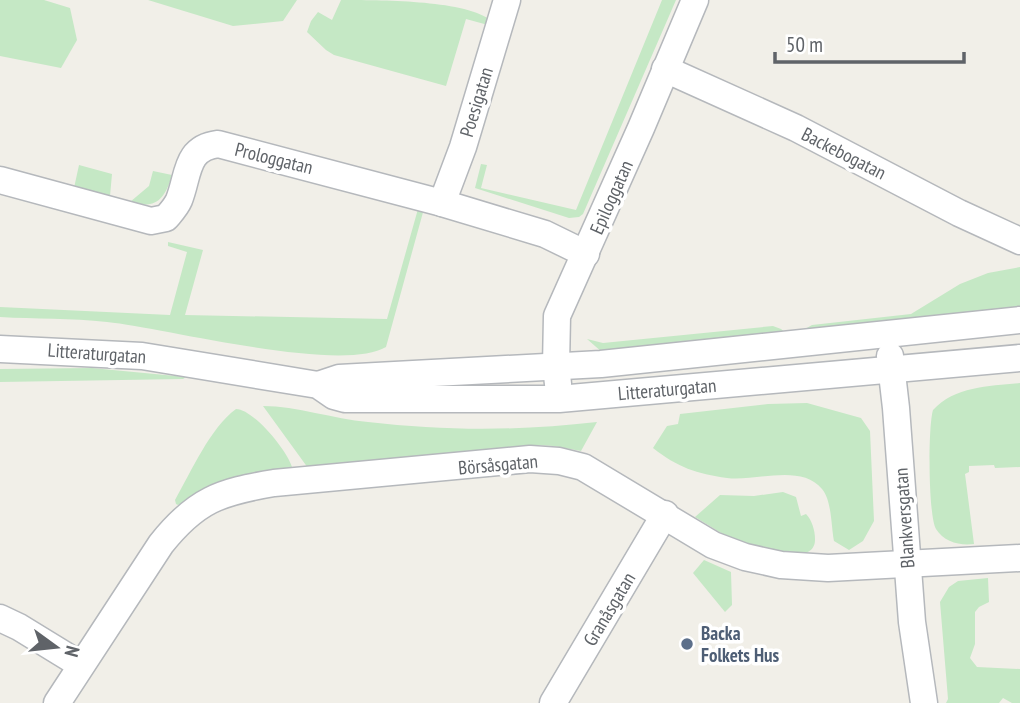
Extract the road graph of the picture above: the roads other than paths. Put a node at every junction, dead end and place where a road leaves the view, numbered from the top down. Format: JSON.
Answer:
{"nodes":[{"id":1,"x":507,"y":0,"type":"edge"},
{"id":2,"x":695,"y":0,"type":"edge"},
{"id":3,"x":665,"y":69,"type":"junction"},
{"id":4,"x":0,"y":180,"type":"edge"},
{"id":5,"x":442,"y":203,"type":"junction"},
{"id":6,"x":1020,"y":241,"type":"edge"},
{"id":7,"x":586,"y":254,"type":"junction"},
{"id":8,"x":1020,"y":320,"type":"edge"},
{"id":9,"x":887,"y":333,"type":"junction"},
{"id":10,"x":0,"y":349,"type":"edge"},
{"id":11,"x":1020,"y":358,"type":"edge"},
{"id":12,"x":556,"y":366,"type":"junction"},
{"id":13,"x":892,"y":371,"type":"junction"},
{"id":14,"x":318,"y":385,"type":"junction"},
{"id":15,"x":559,"y":399,"type":"junction"},
{"id":16,"x":665,"y":514,"type":"junction"},
{"id":17,"x":1020,"y":558,"type":"edge"},
{"id":18,"x":906,"y":563,"type":"junction"},
{"id":19,"x":0,"y":618,"type":"edge"},
{"id":20,"x":81,"y":665,"type":"junction"},
{"id":21,"x":57,"y":703,"type":"edge"},
{"id":22,"x":553,"y":703,"type":"edge"},
{"id":23,"x":923,"y":703,"type":"edge"}],
"edges":[{"from":1,"to":5,"type":"street","name":"Poesigatan"},
{"from":2,"to":3,"type":"street","name":"Epiloggatan"},
{"from":3,"to":6,"type":"street","name":"Backebogatan"},
{"from":3,"to":7,"type":"street","name":"Epiloggatan"},
{"from":4,"to":5,"type":"street","name":"Prologgatan"},
{"from":5,"to":7,"type":"street","name":"Prologgatan"},
{"from":7,"to":12,"type":"street","name":"Epiloggatan"},
{"from":8,"to":9,"type":"street","name":"Litteraturgatan"},
{"from":9,"to":12,"type":"street","name":"Litteraturgatan"},
{"from":9,"to":13,"type":"street","name":"Blankversgatan"},
{"from":10,"to":14,"type":"street","name":"Litteraturgatan"},
{"from":11,"to":13,"type":"street","name":"Litteraturgatan"},
{"from":12,"to":14,"type":"street","name":"Litteraturgatan"},
{"from":12,"to":15,"type":"street","name":"Epiloggatan"},
{"from":13,"to":15,"type":"street","name":"Litteraturgatan"},
{"from":13,"to":18,"type":"street","name":"Blankversgatan"},
{"from":14,"to":15,"type":"street","name":"Litteraturgatan"},
{"from":16,"to":18,"type":"street","name":"Börsåsgatan"},
{"from":16,"to":20,"type":"street","name":"Börsåsgatan"},
{"from":16,"to":22,"type":"street","name":"Granåsgatan"},
{"from":17,"to":18,"type":"street","name":"Börsåsgatan"},
{"from":18,"to":23,"type":"street","name":"Blankversgatan"},
{"from":19,"to":20,"type":"street"},
{"from":20,"to":21,"type":"street","name":"Börsåsgatan"}]}
